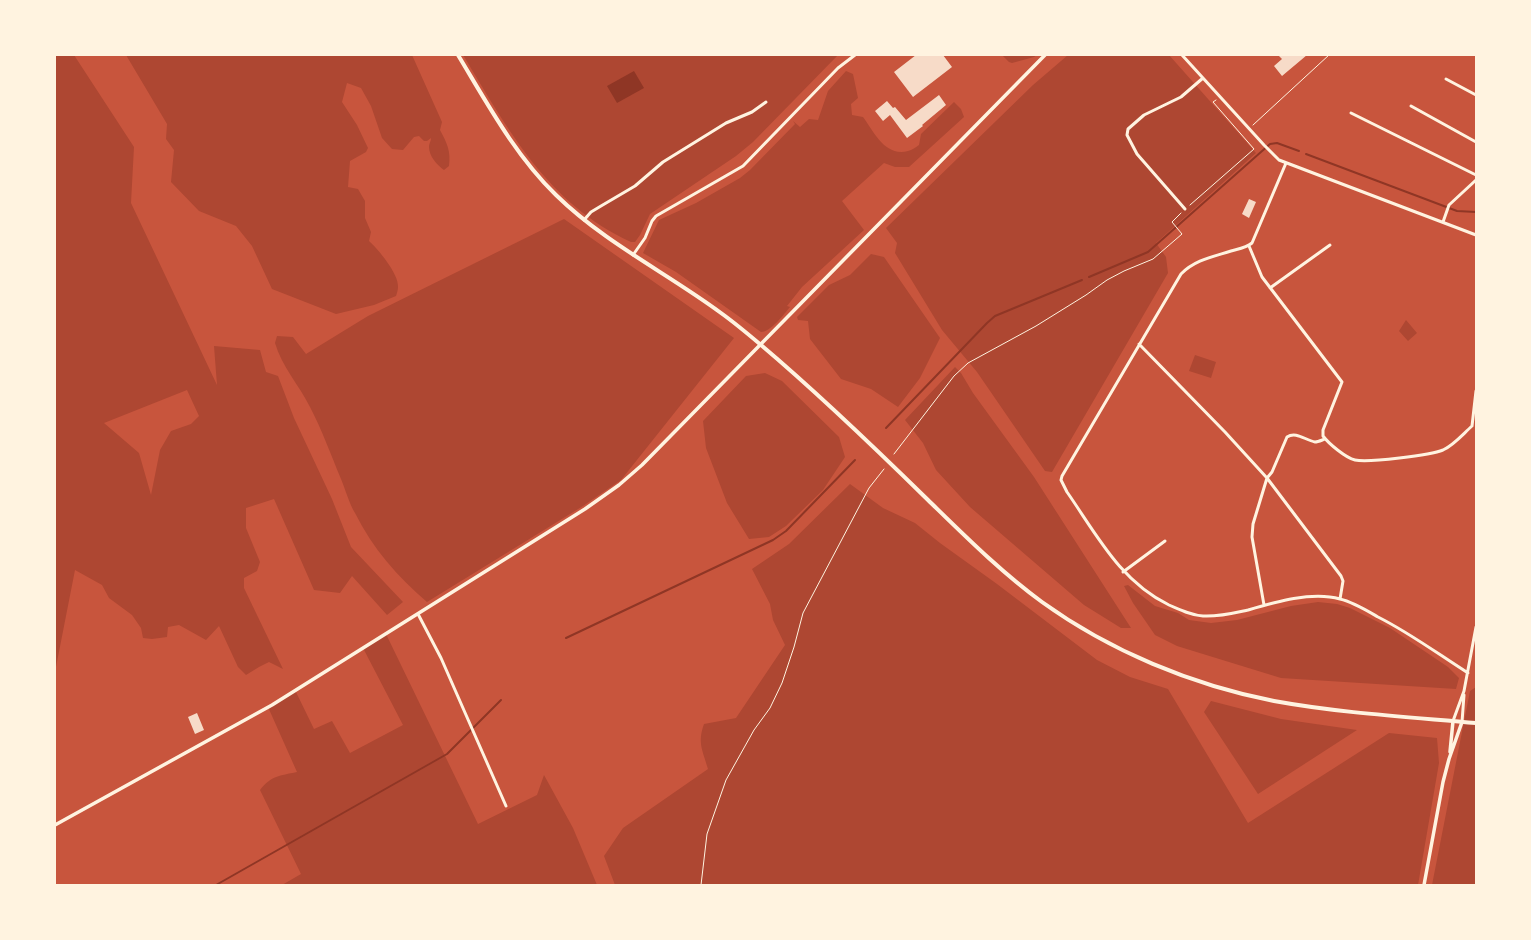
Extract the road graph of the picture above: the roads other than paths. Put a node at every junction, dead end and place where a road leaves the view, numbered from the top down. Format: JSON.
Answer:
{"nodes":[{"id":1,"x":458,"y":55,"type":"edge"},
{"id":2,"x":855,"y":55,"type":"edge"},
{"id":3,"x":1045,"y":55,"type":"edge"},
{"id":4,"x":1182,"y":55,"type":"edge"},
{"id":5,"x":1203,"y":78,"type":"junction"},
{"id":6,"x":1446,"y":79,"type":"dead end"},
{"id":7,"x":1476,"y":95,"type":"edge"},
{"id":8,"x":766,"y":102,"type":"dead end"},
{"id":9,"x":1411,"y":106,"type":"dead end"},
{"id":10,"x":1351,"y":113,"type":"dead end"},
{"id":11,"x":1476,"y":142,"type":"edge"},
{"id":12,"x":1286,"y":163,"type":"junction"},
{"id":13,"x":1476,"y":176,"type":"edge"},
{"id":14,"x":1476,"y":180,"type":"edge"},
{"id":15,"x":1185,"y":209,"type":"road end"},
{"id":16,"x":584,"y":220,"type":"junction"},
{"id":17,"x":1443,"y":222,"type":"junction"},
{"id":18,"x":1476,"y":235,"type":"edge"},
{"id":19,"x":1249,"y":246,"type":"junction"},
{"id":20,"x":1330,"y":246,"type":"dead end"},
{"id":21,"x":633,"y":256,"type":"junction"},
{"id":22,"x":1270,"y":288,"type":"junction"},
{"id":23,"x":761,"y":344,"type":"junction"},
{"id":24,"x":1139,"y":344,"type":"junction"},
{"id":25,"x":1476,"y":392,"type":"edge"},
{"id":26,"x":1472,"y":426,"type":"junction"},
{"id":27,"x":1476,"y":427,"type":"edge"},
{"id":28,"x":1325,"y":439,"type":"junction"},
{"id":29,"x":1267,"y":478,"type":"junction"},
{"id":30,"x":1165,"y":541,"type":"dead end"},
{"id":31,"x":1123,"y":572,"type":"junction"},
{"id":32,"x":1340,"y":599,"type":"junction"},
{"id":33,"x":1264,"y":605,"type":"junction"},
{"id":34,"x":418,"y":614,"type":"junction"},
{"id":35,"x":1476,"y":627,"type":"edge"},
{"id":36,"x":1468,"y":673,"type":"junction"},
{"id":37,"x":1464,"y":691,"type":"junction"},
{"id":38,"x":1453,"y":721,"type":"junction"},
{"id":39,"x":1462,"y":722,"type":"junction"},
{"id":40,"x":1476,"y":723,"type":"edge"},
{"id":41,"x":1449,"y":759,"type":"junction"},
{"id":42,"x":506,"y":806,"type":"dead end"},
{"id":43,"x":55,"y":825,"type":"edge"},
{"id":44,"x":1424,"y":885,"type":"edge"}],
"edges":[{"from":1,"to":16,"type":"main road"},
{"from":2,"to":21,"type":"street"},
{"from":3,"to":23,"type":"street"},
{"from":4,"to":5,"type":"street"},
{"from":5,"to":12,"type":"street"},
{"from":5,"to":15,"type":"street"},
{"from":6,"to":7,"type":"street"},
{"from":8,"to":16,"type":"street"},
{"from":9,"to":11,"type":"street"},
{"from":10,"to":13,"type":"street"},
{"from":12,"to":17,"type":"street"},
{"from":12,"to":19,"type":"street"},
{"from":14,"to":17,"type":"street"},
{"from":16,"to":21,"type":"main road"},
{"from":17,"to":18,"type":"street"},
{"from":19,"to":22,"type":"street"},
{"from":19,"to":24,"type":"street"},
{"from":20,"to":22,"type":"street"},
{"from":21,"to":23,"type":"main road"},
{"from":22,"to":28,"type":"street"},
{"from":23,"to":34,"type":"street"},
{"from":23,"to":38,"type":"main road"},
{"from":24,"to":29,"type":"street"},
{"from":24,"to":31,"type":"street"},
{"from":25,"to":26,"type":"street"},
{"from":26,"to":27,"type":"street"},
{"from":26,"to":28,"type":"street"},
{"from":28,"to":29,"type":"street"},
{"from":29,"to":32,"type":"street"},
{"from":29,"to":33,"type":"street"},
{"from":30,"to":31,"type":"street"},
{"from":31,"to":33,"type":"street"},
{"from":32,"to":33,"type":"street"},
{"from":32,"to":36,"type":"street"},
{"from":34,"to":42,"type":"street"},
{"from":34,"to":43,"type":"street"},
{"from":35,"to":36,"type":"street"},
{"from":36,"to":37,"type":"street"},
{"from":37,"to":38,"type":"street"},
{"from":37,"to":39,"type":"street"},
{"from":38,"to":39,"type":"main road"},
{"from":38,"to":41,"type":"street"},
{"from":39,"to":40,"type":"main road"},
{"from":39,"to":41,"type":"street"},
{"from":41,"to":44,"type":"street"}]}
